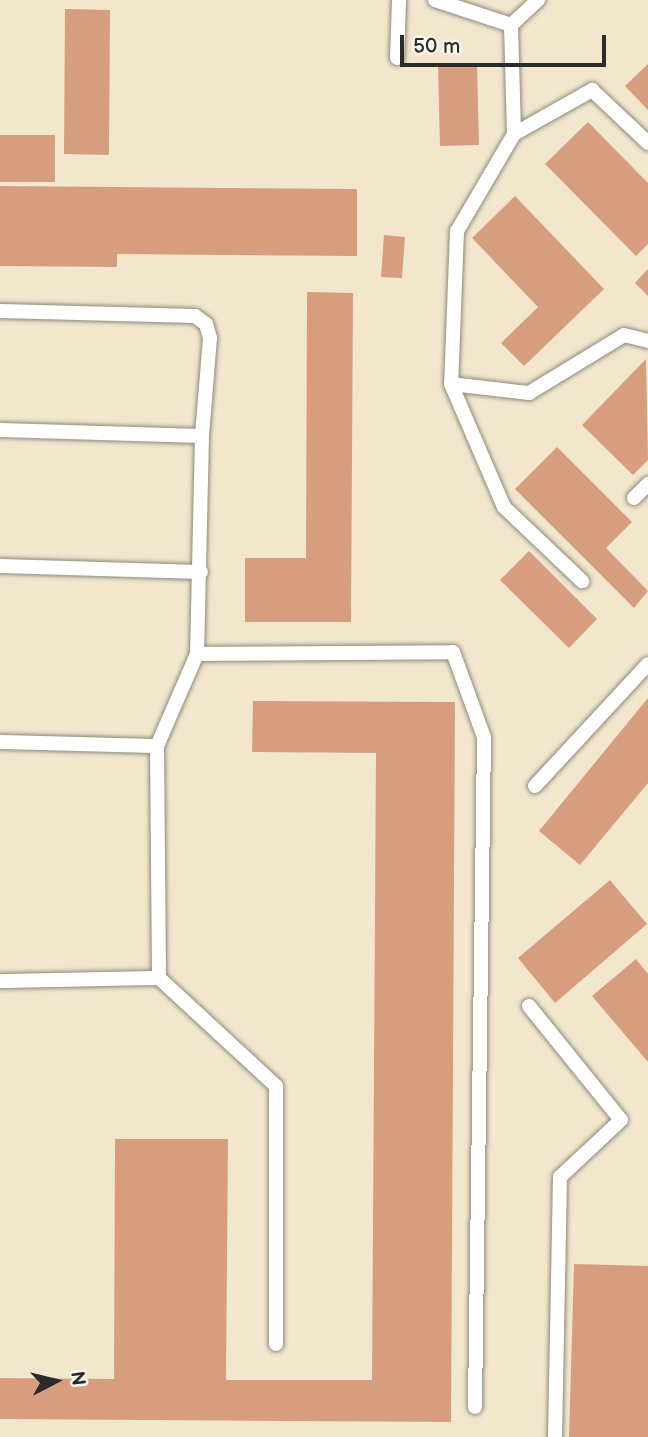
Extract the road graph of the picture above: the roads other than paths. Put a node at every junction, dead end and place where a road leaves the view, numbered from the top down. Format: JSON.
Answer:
{"nodes":[{"id":1,"x":399,"y":0,"type":"edge"},
{"id":2,"x":435,"y":0,"type":"edge"},
{"id":3,"x":538,"y":0,"type":"edge"},
{"id":4,"x":511,"y":25,"type":"junction"},
{"id":5,"x":397,"y":58,"type":"dead end"},
{"id":6,"x":514,"y":134,"type":"junction"},
{"id":7,"x":648,"y":144,"type":"edge"},
{"id":8,"x":0,"y":311,"type":"edge"},
{"id":9,"x":648,"y":341,"type":"edge"},
{"id":10,"x":451,"y":384,"type":"junction"},
{"id":11,"x":0,"y":430,"type":"edge"},
{"id":12,"x":202,"y":436,"type":"junction"},
{"id":13,"x":648,"y":484,"type":"edge"},
{"id":14,"x":634,"y":498,"type":"dead end"},
{"id":15,"x":0,"y":566,"type":"edge"},
{"id":16,"x":201,"y":572,"type":"junction"},
{"id":17,"x":582,"y":581,"type":"dead end"},
{"id":18,"x":197,"y":654,"type":"junction"},
{"id":19,"x":648,"y":664,"type":"edge"},
{"id":20,"x":0,"y":742,"type":"edge"},
{"id":21,"x":157,"y":746,"type":"junction"},
{"id":22,"x":535,"y":786,"type":"dead end"},
{"id":23,"x":159,"y":978,"type":"junction"},
{"id":24,"x":0,"y":981,"type":"edge"},
{"id":25,"x":529,"y":1006,"type":"dead end"},
{"id":26,"x":276,"y":1344,"type":"dead end"},
{"id":27,"x":475,"y":1407,"type":"dead end"},
{"id":28,"x":555,"y":1437,"type":"edge"}],
"edges":[{"from":1,"to":5,"type":"lane"},
{"from":2,"to":4,"type":"lane"},
{"from":3,"to":4,"type":"lane"},
{"from":4,"to":6,"type":"lane"},
{"from":6,"to":7,"type":"lane"},
{"from":6,"to":10,"type":"lane"},
{"from":8,"to":12,"type":"lane"},
{"from":9,"to":10,"type":"lane"},
{"from":10,"to":17,"type":"lane"},
{"from":11,"to":12,"type":"lane"},
{"from":12,"to":16,"type":"lane"},
{"from":13,"to":14,"type":"lane"},
{"from":15,"to":16,"type":"lane"},
{"from":16,"to":18,"type":"lane"},
{"from":18,"to":21,"type":"lane"},
{"from":18,"to":27,"type":"lane"},
{"from":19,"to":22,"type":"lane"},
{"from":20,"to":21,"type":"lane"},
{"from":21,"to":23,"type":"lane"},
{"from":23,"to":24,"type":"lane"},
{"from":23,"to":26,"type":"lane"},
{"from":25,"to":28,"type":"lane"}]}
